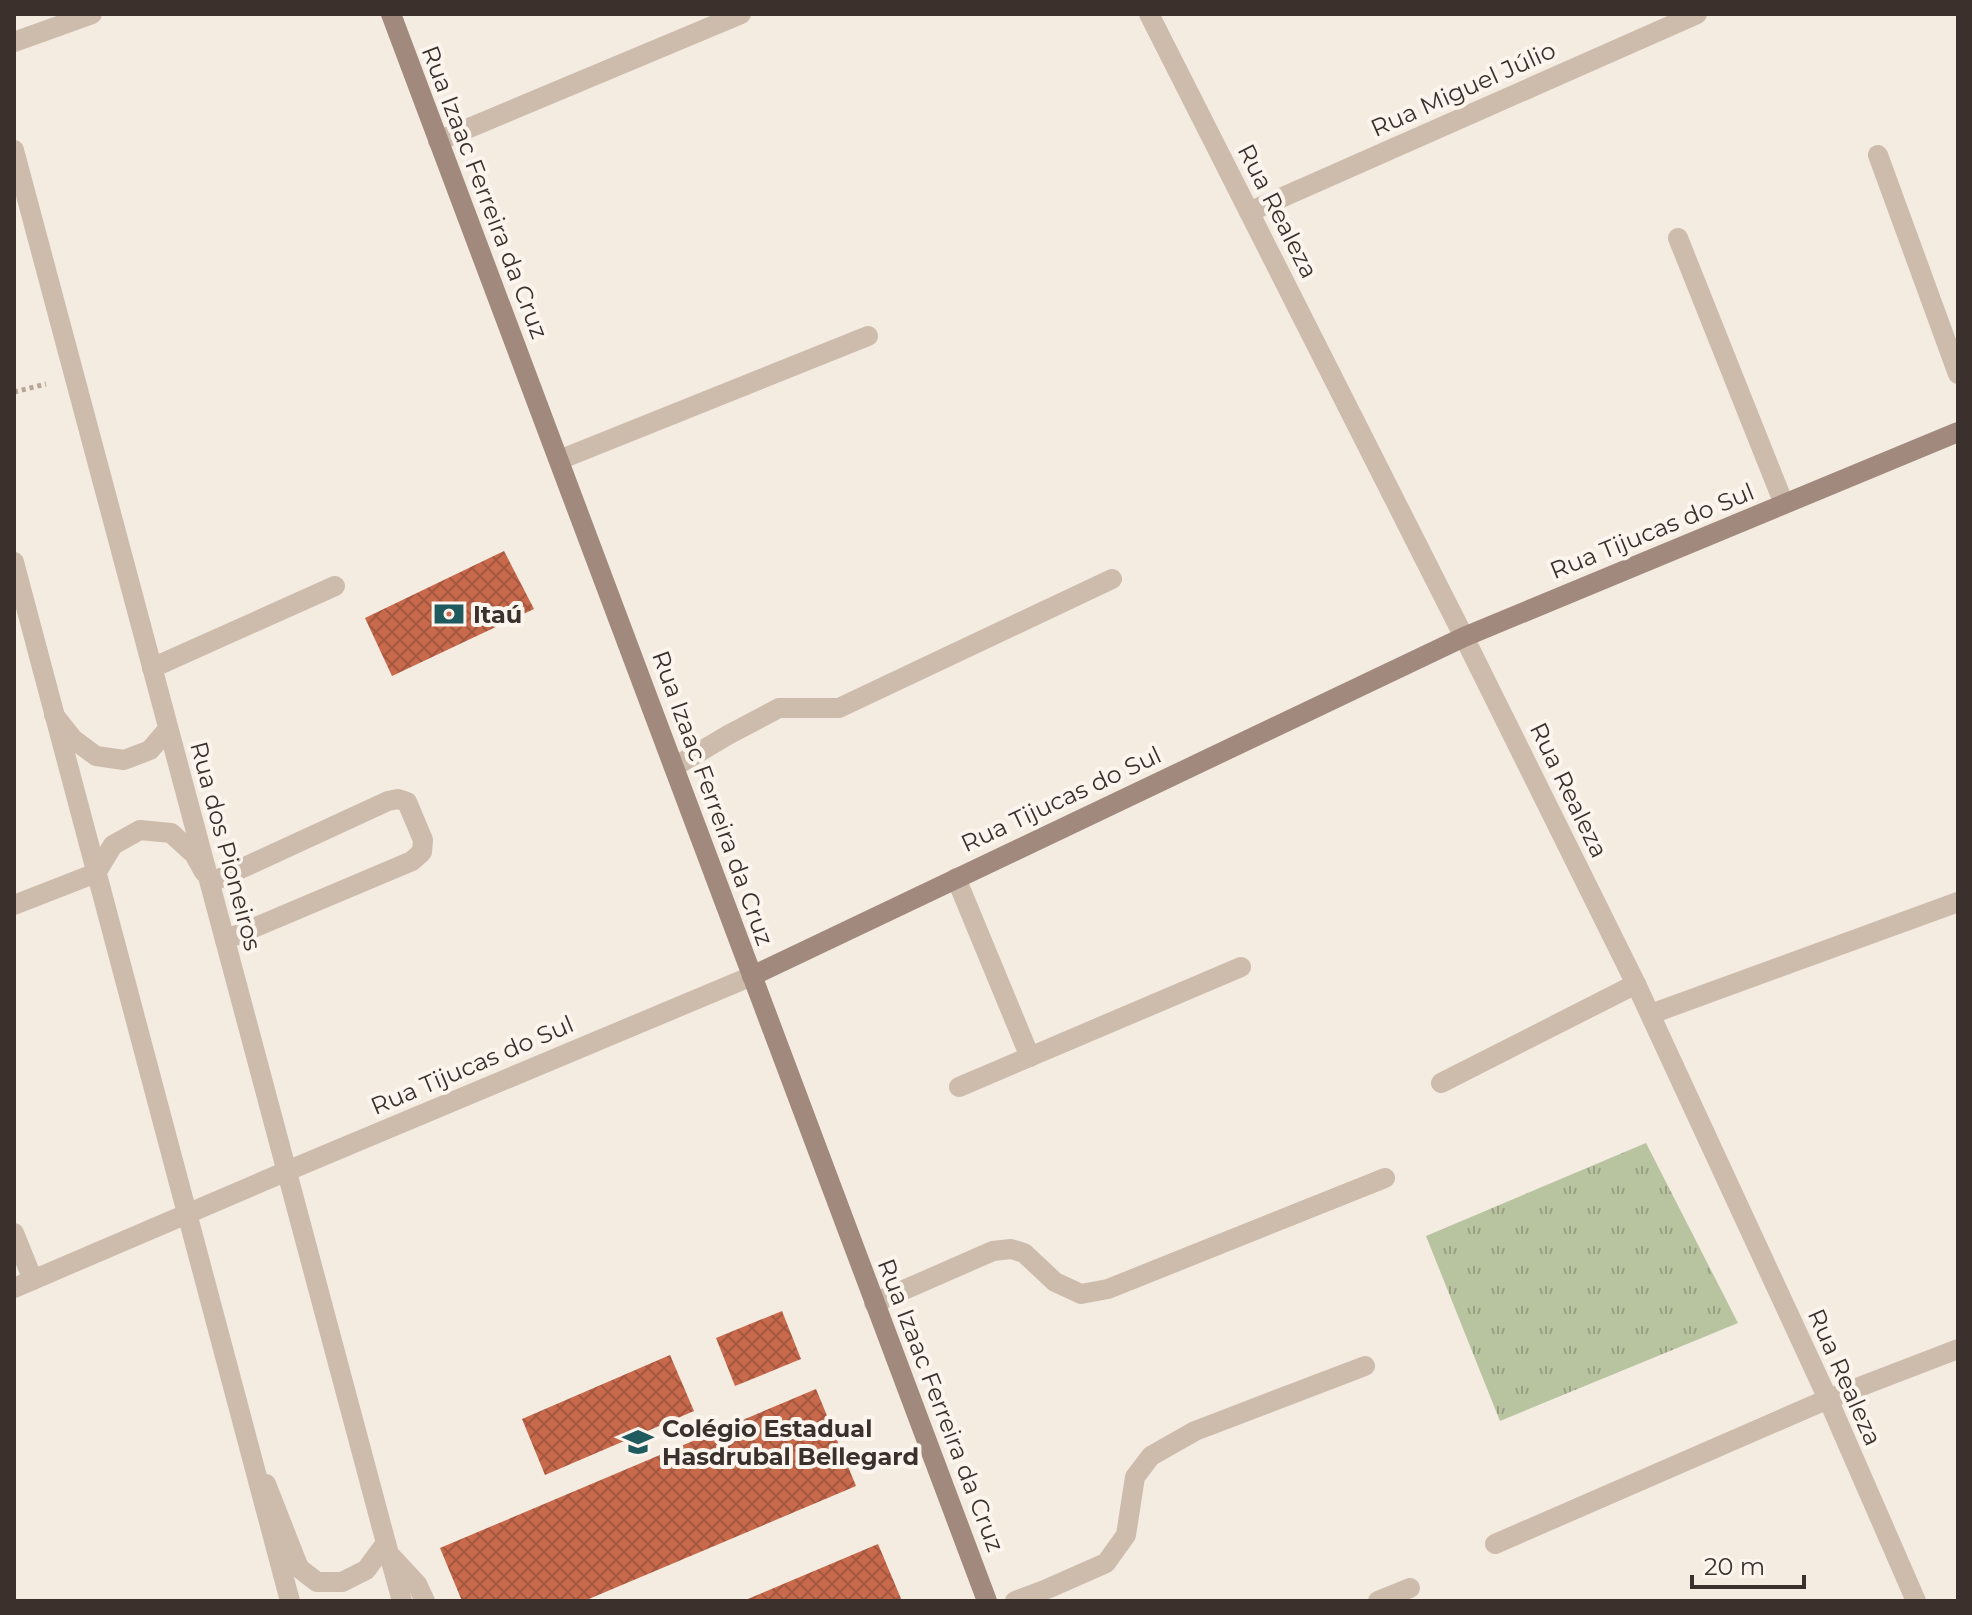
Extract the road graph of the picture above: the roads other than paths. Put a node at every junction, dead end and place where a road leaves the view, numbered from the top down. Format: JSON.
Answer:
{"nodes":[{"id":1,"x":92,"y":14,"type":"edge"},
{"id":2,"x":391,"y":14,"type":"edge"},
{"id":3,"x":741,"y":14,"type":"edge"},
{"id":4,"x":1149,"y":14,"type":"edge"},
{"id":5,"x":1697,"y":14,"type":"edge"},
{"id":6,"x":14,"y":42,"type":"edge"},
{"id":7,"x":438,"y":141,"type":"junction"},
{"id":8,"x":14,"y":150,"type":"edge"},
{"id":9,"x":1878,"y":155,"type":"dead end"},
{"id":10,"x":1249,"y":212,"type":"junction"},
{"id":11,"x":1678,"y":238,"type":"dead end"},
{"id":12,"x":868,"y":336,"type":"dead end"},
{"id":13,"x":1958,"y":374,"type":"edge"},
{"id":14,"x":1958,"y":432,"type":"edge"},
{"id":15,"x":559,"y":460,"type":"junction"},
{"id":16,"x":1784,"y":504,"type":"junction"},
{"id":17,"x":14,"y":562,"type":"edge"},
{"id":18,"x":1112,"y":579,"type":"dead end"},
{"id":19,"x":335,"y":586,"type":"dead end"},
{"id":20,"x":1464,"y":637,"type":"junction"},
{"id":21,"x":152,"y":668,"type":"junction"},
{"id":22,"x":54,"y":715,"type":"junction"},
{"id":23,"x":168,"y":729,"type":"junction"},
{"id":24,"x":674,"y":767,"type":"junction"},
{"id":25,"x":96,"y":873,"type":"junction"},
{"id":26,"x":956,"y":878,"type":"junction"},
{"id":27,"x":210,"y":883,"type":"junction"},
{"id":28,"x":14,"y":905,"type":"edge"},
{"id":29,"x":1956,"y":908,"type":"edge"},
{"id":30,"x":225,"y":940,"type":"junction"},
{"id":31,"x":1241,"y":967,"type":"dead end"},
{"id":32,"x":752,"y":976,"type":"junction"},
{"id":33,"x":1636,"y":984,"type":"junction"},
{"id":34,"x":1651,"y":1014,"type":"junction"},
{"id":35,"x":1030,"y":1057,"type":"junction"},
{"id":36,"x":1441,"y":1083,"type":"dead end"},
{"id":37,"x":959,"y":1087,"type":"dead end"},
{"id":38,"x":287,"y":1171,"type":"junction"},
{"id":39,"x":1385,"y":1178,"type":"dead end"},
{"id":40,"x":186,"y":1215,"type":"junction"},
{"id":41,"x":14,"y":1233,"type":"edge"},
{"id":42,"x":23,"y":1284,"type":"edge"},
{"id":43,"x":874,"y":1303,"type":"junction"},
{"id":44,"x":1958,"y":1349,"type":"edge"},
{"id":45,"x":1365,"y":1366,"type":"dead end"},
{"id":46,"x":1828,"y":1399,"type":"junction"},
{"id":47,"x":243,"y":1424,"type":"junction"},
{"id":48,"x":1495,"y":1544,"type":"dead end"},
{"id":49,"x":388,"y":1549,"type":"junction"},
{"id":50,"x":1410,"y":1588,"type":"dead end"},
{"id":51,"x":289,"y":1598,"type":"edge"},
{"id":52,"x":402,"y":1601,"type":"edge"},
{"id":53,"x":425,"y":1601,"type":"edge"},
{"id":54,"x":987,"y":1601,"type":"edge"},
{"id":55,"x":1015,"y":1601,"type":"edge"},
{"id":56,"x":1378,"y":1601,"type":"edge"},
{"id":57,"x":1916,"y":1601,"type":"edge"}],
"edges":[{"from":1,"to":6,"type":"street"},
{"from":2,"to":7,"type":"main road","name":"Rua Izaac Ferreira da Cruz"},
{"from":3,"to":7,"type":"street"},
{"from":4,"to":10,"type":"street","name":"Rua Realeza"},
{"from":5,"to":10,"type":"street","name":"Rua Miguel Júlio"},
{"from":7,"to":15,"type":"main road","name":"Rua Izaac Ferreira da Cruz"},
{"from":8,"to":21,"type":"street","name":"Rua dos Pioneiros"},
{"from":9,"to":13,"type":"street"},
{"from":10,"to":20,"type":"street","name":"Rua Realeza"},
{"from":11,"to":16,"type":"street"},
{"from":12,"to":15,"type":"street"},
{"from":14,"to":16,"type":"main road","name":"Rua Tijucas do Sul"},
{"from":15,"to":24,"type":"main road","name":"Rua Izaac Ferreira da Cruz"},
{"from":16,"to":20,"type":"main road","name":"Rua Tijucas do Sul"},
{"from":17,"to":22,"type":"street"},
{"from":18,"to":24,"type":"street"},
{"from":19,"to":21,"type":"street"},
{"from":20,"to":26,"type":"main road","name":"Rua Tijucas do Sul"},
{"from":20,"to":33,"type":"street","name":"Rua Realeza"},
{"from":21,"to":23,"type":"street","name":"Rua dos Pioneiros"},
{"from":22,"to":23,"type":"street"},
{"from":22,"to":25,"type":"street"},
{"from":23,"to":27,"type":"street","name":"Rua dos Pioneiros"},
{"from":24,"to":32,"type":"main road","name":"Rua Izaac Ferreira da Cruz"},
{"from":25,"to":27,"type":"street"},
{"from":25,"to":28,"type":"street"},
{"from":25,"to":40,"type":"street"},
{"from":26,"to":32,"type":"main road","name":"Rua Tijucas do Sul"},
{"from":26,"to":35,"type":"street"},
{"from":27,"to":30,"type":"street","name":"Rua dos Pioneiros"},
{"from":27,"to":30,"type":"street"},
{"from":29,"to":34,"type":"street"},
{"from":30,"to":38,"type":"street","name":"Rua dos Pioneiros"},
{"from":31,"to":35,"type":"street"},
{"from":32,"to":38,"type":"street","name":"Rua Tijucas do Sul"},
{"from":32,"to":43,"type":"main road","name":"Rua Izaac Ferreira da Cruz"},
{"from":33,"to":34,"type":"street","name":"Rua Realeza"},
{"from":33,"to":36,"type":"street"},
{"from":34,"to":46,"type":"street","name":"Rua Realeza"},
{"from":35,"to":37,"type":"street"},
{"from":38,"to":40,"type":"street","name":"Rua Tijucas do Sul"},
{"from":38,"to":49,"type":"street","name":"Rua dos Pioneiros"},
{"from":39,"to":43,"type":"street"},
{"from":40,"to":42,"type":"street","name":"Rua Tijucas do Sul"},
{"from":40,"to":47,"type":"street"},
{"from":41,"to":42,"type":"street"},
{"from":43,"to":54,"type":"main road","name":"Rua Izaac Ferreira da Cruz"},
{"from":44,"to":46,"type":"street"},
{"from":45,"to":55,"type":"street"},
{"from":46,"to":48,"type":"street"},
{"from":46,"to":57,"type":"street","name":"Rua Realeza"},
{"from":47,"to":49,"type":"street"},
{"from":47,"to":51,"type":"street"},
{"from":49,"to":52,"type":"street","name":"Rua dos Pioneiros"},
{"from":49,"to":53,"type":"street","name":"Rua dos Pioneiros"},
{"from":50,"to":56,"type":"street"}]}
